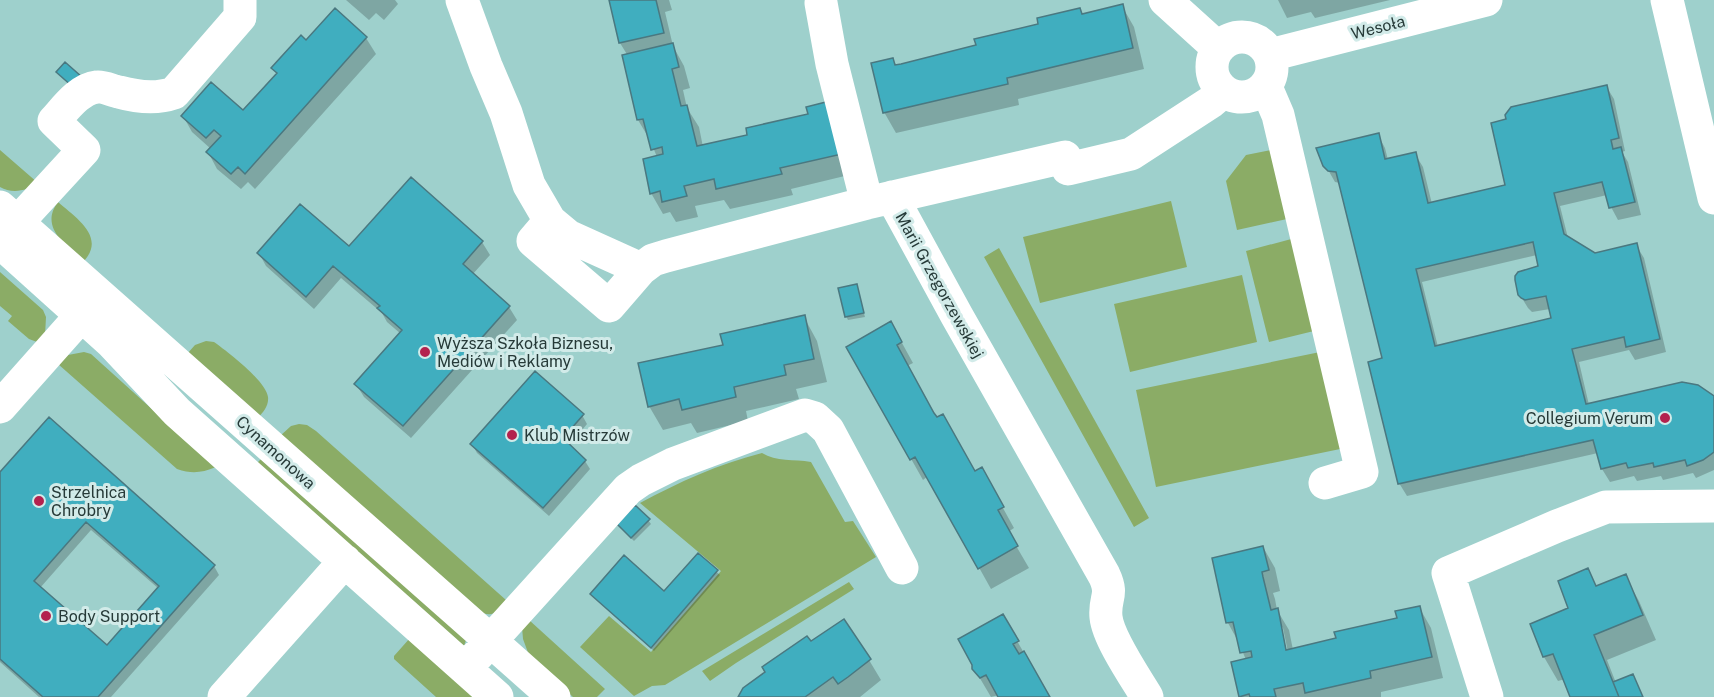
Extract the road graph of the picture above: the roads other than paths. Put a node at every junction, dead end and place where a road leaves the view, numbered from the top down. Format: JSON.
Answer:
{"nodes":[{"id":1,"x":240,"y":0,"type":"edge"},
{"id":2,"x":462,"y":0,"type":"edge"},
{"id":3,"x":1165,"y":0,"type":"edge"},
{"id":4,"x":1486,"y":0,"type":"edge"},
{"id":5,"x":1667,"y":0,"type":"edge"},
{"id":6,"x":819,"y":1,"type":"edge"},
{"id":7,"x":1218,"y":48,"type":"junction"},
{"id":8,"x":1270,"y":55,"type":"junction"},
{"id":9,"x":1266,"y":87,"type":"junction"},
{"id":10,"x":1224,"y":91,"type":"junction"},
{"id":11,"x":1714,"y":198,"type":"edge"},
{"id":12,"x":879,"y":200,"type":"junction"},
{"id":13,"x":550,"y":221,"type":"junction"},
{"id":14,"x":4,"y":228,"type":"edge"},
{"id":15,"x":641,"y":269,"type":"junction"},
{"id":16,"x":90,"y":305,"type":"junction"},
{"id":17,"x":0,"y":407,"type":"edge"},
{"id":18,"x":1325,"y":483,"type":"dead end"},
{"id":19,"x":1714,"y":506,"type":"edge"},
{"id":20,"x":345,"y":561,"type":"junction"},
{"id":21,"x":902,"y":568,"type":"dead end"},
{"id":22,"x":490,"y":642,"type":"junction"},
{"id":23,"x":465,"y":669,"type":"junction"},
{"id":24,"x":224,"y":697,"type":"edge"},
{"id":25,"x":497,"y":697,"type":"edge"},
{"id":26,"x":554,"y":697,"type":"edge"},
{"id":27,"x":1147,"y":697,"type":"edge"},
{"id":28,"x":1487,"y":697,"type":"edge"}],
"edges":[{"from":1,"to":14,"type":"street"},
{"from":2,"to":13,"type":"street"},
{"from":3,"to":7,"type":"street"},
{"from":4,"to":8,"type":"street","name":"Wesoła"},
{"from":5,"to":11,"type":"street"},
{"from":6,"to":12,"type":"street"},
{"from":7,"to":8,"type":"street"},
{"from":7,"to":10,"type":"street"},
{"from":8,"to":9,"type":"street"},
{"from":9,"to":10,"type":"street"},
{"from":9,"to":18,"type":"street"},
{"from":10,"to":12,"type":"street","name":"Marii Grzegorzewskiej"},
{"from":12,"to":15,"type":"street"},
{"from":12,"to":27,"type":"street","name":"Marii Grzegorzewskiej"},
{"from":13,"to":15,"type":"street"},
{"from":13,"to":15,"type":"street"},
{"from":14,"to":16,"type":"street","name":"Cynamonowa"},
{"from":16,"to":17,"type":"street"},
{"from":16,"to":20,"type":"street","name":"Cynamonowa"},
{"from":16,"to":22,"type":"street","name":"Cynamonowa"},
{"from":19,"to":28,"type":"street"},
{"from":20,"to":23,"type":"street","name":"Cynamonowa"},
{"from":20,"to":24,"type":"street"},
{"from":21,"to":22,"type":"street"},
{"from":22,"to":23,"type":"street"},
{"from":22,"to":26,"type":"street","name":"Cynamonowa"},
{"from":23,"to":25,"type":"street","name":"Cynamonowa"}]}
